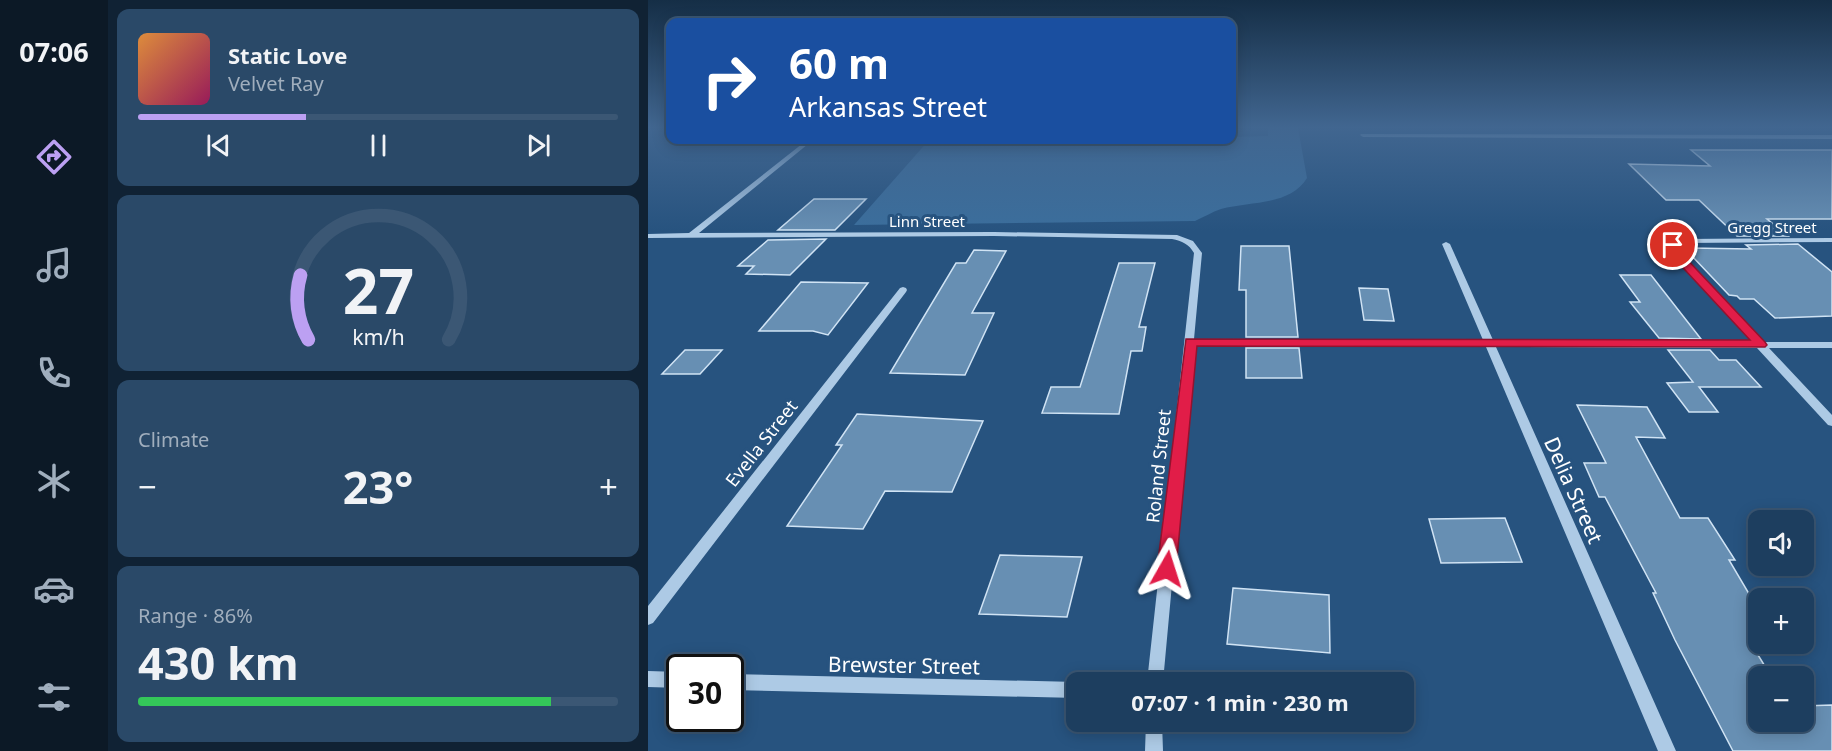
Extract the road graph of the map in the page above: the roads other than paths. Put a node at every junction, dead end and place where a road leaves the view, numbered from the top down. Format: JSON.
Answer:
{"nodes":[{"id":1,"x":784,"y":161,"type":"edge"},
{"id":2,"x":648,"y":236,"type":"edge"},
{"id":3,"x":692,"y":236,"type":"junction"},
{"id":4,"x":1832,"y":240,"type":"edge"},
{"id":5,"x":1446,"y":244,"type":"dead end"},
{"id":6,"x":1198,"y":253,"type":"joint"},
{"id":7,"x":903,"y":290,"type":"dead end"},
{"id":8,"x":1191,"y":342,"type":"junction"},
{"id":9,"x":1489,"y":344,"type":"junction"},
{"id":10,"x":1761,"y":345,"type":"junction"},
{"id":11,"x":1832,"y":345,"type":"edge"},
{"id":12,"x":1832,"y":422,"type":"edge"},
{"id":13,"x":648,"y":618,"type":"edge"},
{"id":14,"x":1156,"y":672,"type":"edge"},
{"id":15,"x":648,"y":680,"type":"edge"},
{"id":16,"x":666,"y":680,"type":"edge"},
{"id":17,"x":744,"y":682,"type":"edge"},
{"id":18,"x":1066,"y":690,"type":"edge"},
{"id":19,"x":1154,"y":732,"type":"edge"},
{"id":20,"x":1154,"y":751,"type":"edge"},
{"id":21,"x":1668,"y":751,"type":"edge"}],
"edges":[{"from":1,"to":3,"type":"street"},
{"from":2,"to":3,"type":"street","name":"Linn Street"},
{"from":3,"to":6,"type":"street","name":"Linn Street"},
{"from":4,"to":10,"type":"street","name":"Gregg Street"},
{"from":5,"to":9,"type":"street","name":"Delia Street"},
{"from":6,"to":8,"type":"street","name":"Roland Street"},
{"from":7,"to":13,"type":"street","name":"Evella Street"},
{"from":8,"to":9,"type":"street"},
{"from":8,"to":14,"type":"street","name":"Roland Street"},
{"from":9,"to":10,"type":"street"},
{"from":9,"to":21,"type":"street","name":"Delia Street"},
{"from":10,"to":11,"type":"street"},
{"from":10,"to":12,"type":"street"},
{"from":15,"to":16,"type":"street"},
{"from":17,"to":18,"type":"street","name":"Brewster Street"},
{"from":19,"to":20,"type":"street"}]}
